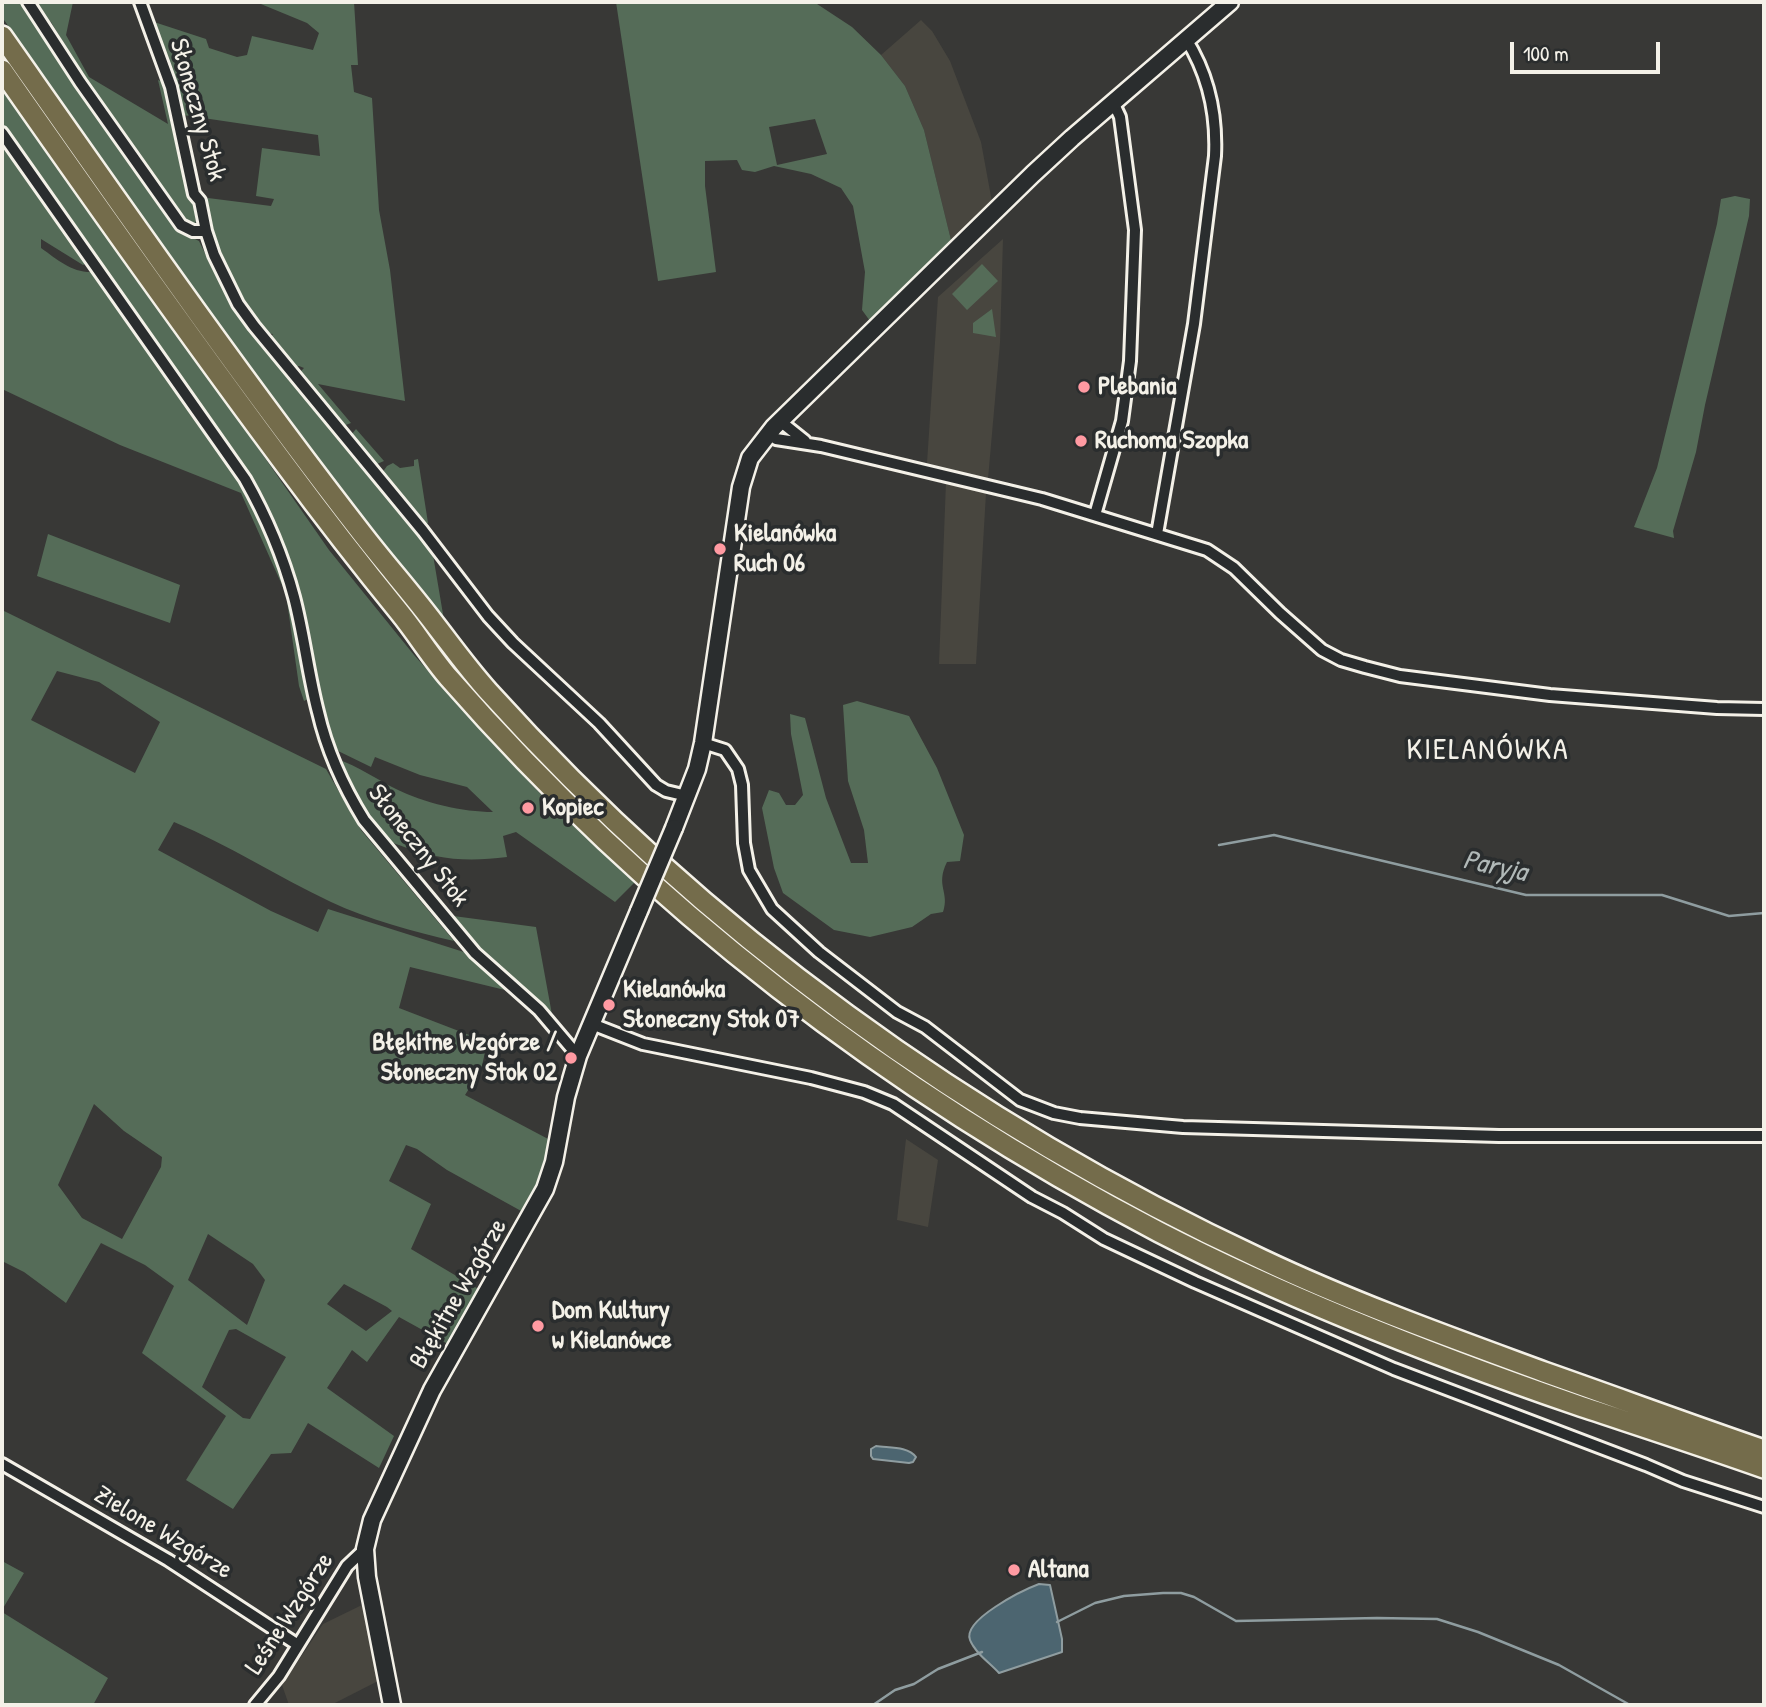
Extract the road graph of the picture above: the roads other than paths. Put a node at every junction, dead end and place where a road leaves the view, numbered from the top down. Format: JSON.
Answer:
{"nodes":[{"id":1,"x":28,"y":2,"type":"edge"},
{"id":2,"x":140,"y":2,"type":"edge"},
{"id":3,"x":1230,"y":2,"type":"edge"},
{"id":4,"x":2,"y":36,"type":"edge"},
{"id":5,"x":1186,"y":39,"type":"junction"},
{"id":6,"x":2,"y":70,"type":"edge"},
{"id":7,"x":1113,"y":102,"type":"junction"},
{"id":8,"x":2,"y":133,"type":"edge"},
{"id":9,"x":206,"y":231,"type":"junction"},
{"id":10,"x":774,"y":427,"type":"junction"},
{"id":11,"x":807,"y":443,"type":"junction"},
{"id":12,"x":1095,"y":515,"type":"junction"},
{"id":13,"x":1157,"y":534,"type":"junction"},
{"id":14,"x":1764,"y":709,"type":"edge"},
{"id":15,"x":703,"y":743,"type":"junction"},
{"id":16,"x":687,"y":796,"type":"junction"},
{"id":17,"x":592,"y":1024,"type":"junction"},
{"id":18,"x":578,"y":1056,"type":"junction"},
{"id":19,"x":1764,"y":1136,"type":"edge"},
{"id":20,"x":1764,"y":1450,"type":"edge"},
{"id":21,"x":2,"y":1464,"type":"edge"},
{"id":22,"x":1764,"y":1468,"type":"edge"},
{"id":23,"x":1764,"y":1507,"type":"edge"},
{"id":24,"x":365,"y":1549,"type":"junction"},
{"id":25,"x":298,"y":1645,"type":"junction"},
{"id":26,"x":255,"y":1705,"type":"edge"},
{"id":27,"x":392,"y":1705,"type":"edge"}],
"edges":[{"from":1,"to":9,"type":"street"},
{"from":2,"to":9,"type":"street","name":"Słoneczny Stok"},
{"from":3,"to":5,"type":"street","name":"Błękitne Wzgórze"},
{"from":4,"to":20,"type":"highway"},
{"from":5,"to":7,"type":"street","name":"Błękitne Wzgórze"},
{"from":5,"to":13,"type":"street"},
{"from":6,"to":22,"type":"highway"},
{"from":7,"to":10,"type":"street","name":"Błękitne Wzgórze"},
{"from":7,"to":12,"type":"street"},
{"from":8,"to":18,"type":"street","name":"Słoneczny Stok"},
{"from":9,"to":16,"type":"street","name":"Słoneczny Stok"},
{"from":10,"to":11,"type":"street"},
{"from":10,"to":11,"type":"street"},
{"from":10,"to":15,"type":"street","name":"Błękitne Wzgórze"},
{"from":11,"to":12,"type":"street"},
{"from":12,"to":13,"type":"street"},
{"from":13,"to":14,"type":"street"},
{"from":15,"to":16,"type":"street","name":"Błękitne Wzgórze"},
{"from":15,"to":19,"type":"street"},
{"from":16,"to":17,"type":"street","name":"Błękitne Wzgórze","bridge":true},
{"from":17,"to":18,"type":"street","name":"Błękitne Wzgórze"},
{"from":17,"to":23,"type":"street"},
{"from":18,"to":24,"type":"street","name":"Błękitne Wzgórze"},
{"from":21,"to":25,"type":"street","name":"Zielone Wzgórze"},
{"from":24,"to":25,"type":"street","name":"Leśne Wzgórze"},
{"from":24,"to":27,"type":"street","name":"Błękitne Wzgórze"},
{"from":25,"to":26,"type":"street","name":"Leśne Wzgórze"}]}
